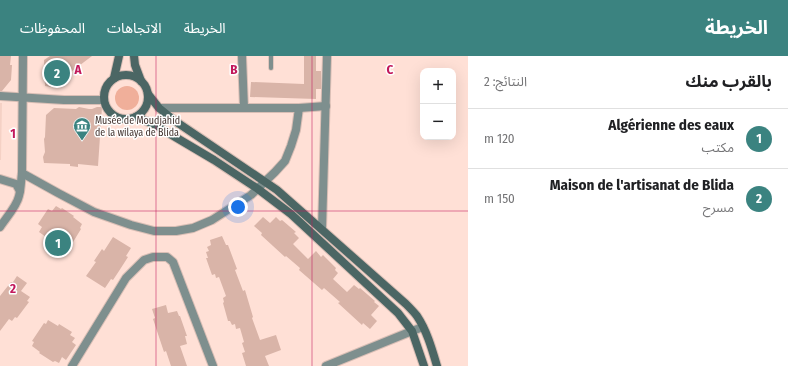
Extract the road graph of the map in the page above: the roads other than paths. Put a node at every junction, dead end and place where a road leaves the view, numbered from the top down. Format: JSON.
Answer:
{"nodes":[{"id":1,"x":23,"y":56,"type":"edge"},
{"id":2,"x":119,"y":56,"type":"edge"},
{"id":3,"x":134,"y":56,"type":"edge"},
{"id":4,"x":242,"y":56,"type":"edge"},
{"id":5,"x":271,"y":56,"type":"edge"},
{"id":6,"x":327,"y":56,"type":"edge"},
{"id":7,"x":271,"y":68,"type":"dead end"},
{"id":8,"x":114,"y":78,"type":"junction"},
{"id":9,"x":141,"y":81,"type":"junction"},
{"id":10,"x":148,"y":94,"type":"junction"},
{"id":11,"x":0,"y":96,"type":"edge"},
{"id":12,"x":23,"y":97,"type":"junction"},
{"id":13,"x":104,"y":100,"type":"junction"},
{"id":14,"x":326,"y":106,"type":"junction"},
{"id":15,"x":159,"y":108,"type":"junction"},
{"id":16,"x":244,"y":108,"type":"junction"},
{"id":17,"x":299,"y":108,"type":"junction"},
{"id":18,"x":136,"y":117,"type":"junction"},
{"id":19,"x":22,"y":173,"type":"junction"},
{"id":20,"x":0,"y":179,"type":"edge"},
{"id":21,"x":265,"y":181,"type":"junction"},
{"id":22,"x":258,"y":189,"type":"junction"},
{"id":23,"x":20,"y":192,"type":"junction"},
{"id":24,"x":0,"y":227,"type":"edge"},
{"id":25,"x":322,"y":229,"type":"junction"},
{"id":26,"x":423,"y":327,"type":"junction"},
{"id":27,"x":412,"y":331,"type":"junction"},
{"id":28,"x":72,"y":366,"type":"edge"},
{"id":29,"x":213,"y":366,"type":"edge"},
{"id":30,"x":326,"y":366,"type":"edge"},
{"id":31,"x":424,"y":366,"type":"edge"},
{"id":32,"x":437,"y":366,"type":"edge"}],
"edges":[{"from":1,"to":12,"type":"street"},
{"from":2,"to":8,"type":"street"},
{"from":3,"to":9,"type":"street"},
{"from":4,"to":16,"type":"street"},
{"from":5,"to":7,"type":"lane"},
{"from":6,"to":14,"type":"street"},
{"from":8,"to":9,"type":"street"},
{"from":8,"to":13,"type":"street"},
{"from":9,"to":10,"type":"street"},
{"from":10,"to":15,"type":"street"},
{"from":10,"to":18,"type":"street"},
{"from":11,"to":12,"type":"street"},
{"from":12,"to":13,"type":"street"},
{"from":12,"to":19,"type":"street"},
{"from":13,"to":18,"type":"street"},
{"from":14,"to":17,"type":"street"},
{"from":14,"to":25,"type":"street"},
{"from":15,"to":16,"type":"street"},
{"from":15,"to":21,"type":"street"},
{"from":16,"to":17,"type":"street"},
{"from":17,"to":21,"type":"street"},
{"from":18,"to":22,"type":"street"},
{"from":19,"to":22,"type":"street"},
{"from":19,"to":23,"type":"street"},
{"from":20,"to":23,"type":"street"},
{"from":21,"to":22,"type":"street"},
{"from":21,"to":25,"type":"street"},
{"from":22,"to":27,"type":"street"},
{"from":23,"to":24,"type":"street"},
{"from":25,"to":26,"type":"street"},
{"from":26,"to":27,"type":"street"},
{"from":26,"to":32,"type":"street"},
{"from":27,"to":30,"type":"street"},
{"from":27,"to":31,"type":"street"},
{"from":28,"to":29,"type":"street"}]}
